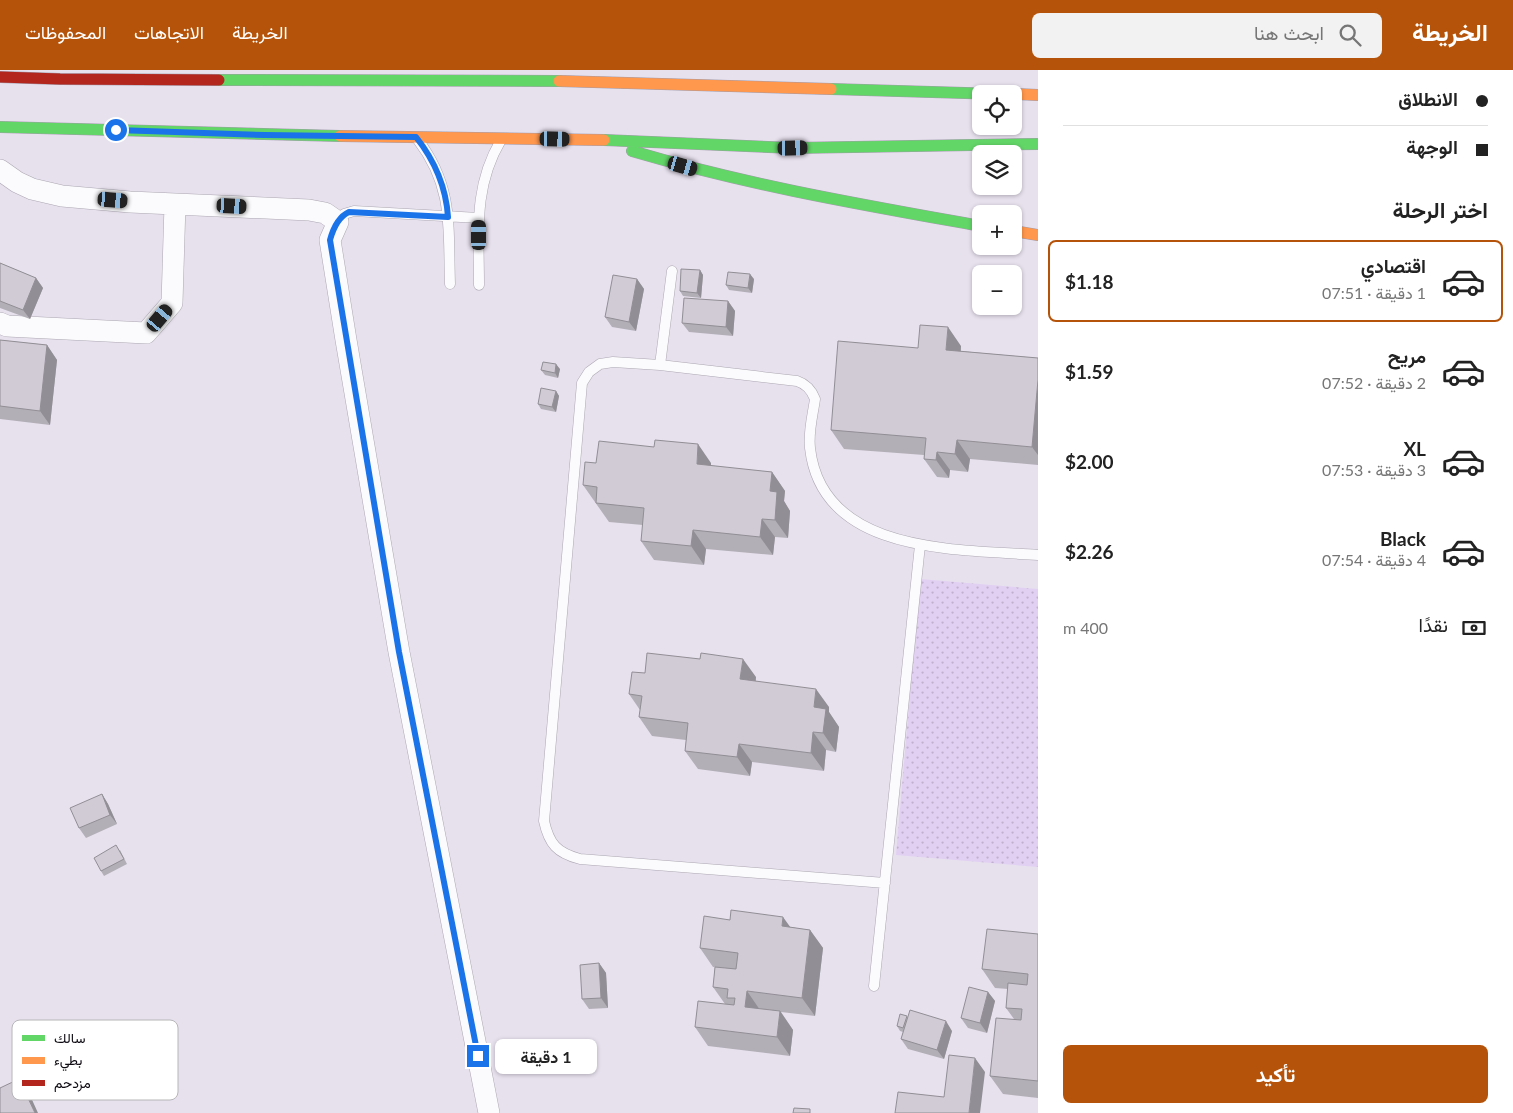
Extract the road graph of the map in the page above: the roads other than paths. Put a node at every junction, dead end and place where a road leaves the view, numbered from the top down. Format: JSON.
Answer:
{"nodes":[{"id":1,"x":613,"y":72,"type":"dead end"},
{"id":2,"x":0,"y":77,"type":"edge"},
{"id":3,"x":581,"y":81,"type":"junction"},
{"id":4,"x":972,"y":93,"type":"edge"},
{"id":5,"x":1022,"y":94,"type":"edge"},
{"id":6,"x":1038,"y":95,"type":"edge"},
{"id":7,"x":0,"y":127,"type":"edge"},
{"id":8,"x":416,"y":137,"type":"junction"},
{"id":9,"x":502,"y":138,"type":"junction"},
{"id":10,"x":594,"y":140,"type":"junction"},
{"id":11,"x":1038,"y":144,"type":"edge"},
{"id":12,"x":0,"y":170,"type":"edge"},
{"id":13,"x":175,"y":204,"type":"junction"},
{"id":14,"x":448,"y":217,"type":"junction"},
{"id":15,"x":479,"y":218,"type":"junction"},
{"id":16,"x":338,"y":222,"type":"junction"},
{"id":17,"x":972,"y":224,"type":"edge"},
{"id":18,"x":1022,"y":232,"type":"edge"},
{"id":19,"x":1038,"y":235,"type":"edge"},
{"id":20,"x":672,"y":271,"type":"dead end"},
{"id":21,"x":450,"y":284,"type":"dead end"},
{"id":22,"x":478,"y":285,"type":"dead end"},
{"id":23,"x":0,"y":323,"type":"edge"},
{"id":24,"x":660,"y":365,"type":"junction"},
{"id":25,"x":920,"y":545,"type":"junction"},
{"id":26,"x":1038,"y":555,"type":"edge"},
{"id":27,"x":885,"y":883,"type":"junction"},
{"id":28,"x":874,"y":986,"type":"dead end"},
{"id":29,"x":489,"y":1113,"type":"edge"}],
"edges":[{"from":1,"to":3,"type":"highway"},
{"from":2,"to":3,"type":"highway"},
{"from":3,"to":4,"type":"highway"},
{"from":5,"to":6,"type":"highway"},
{"from":7,"to":8,"type":"highway"},
{"from":8,"to":9,"type":"highway"},
{"from":8,"to":14,"type":"lane"},
{"from":9,"to":10,"type":"highway"},
{"from":9,"to":15,"type":"lane"},
{"from":10,"to":11,"type":"highway"},
{"from":10,"to":17,"type":"highway"},
{"from":12,"to":13,"type":"street"},
{"from":13,"to":16,"type":"street"},
{"from":13,"to":23,"type":"street"},
{"from":14,"to":15,"type":"lane"},
{"from":14,"to":16,"type":"lane"},
{"from":14,"to":21,"type":"lane"},
{"from":15,"to":22,"type":"lane"},
{"from":16,"to":29,"type":"street"},
{"from":18,"to":19,"type":"highway"},
{"from":20,"to":24,"type":"lane"},
{"from":24,"to":25,"type":"lane"},
{"from":24,"to":27,"type":"lane"},
{"from":25,"to":26,"type":"lane"},
{"from":25,"to":27,"type":"lane"},
{"from":27,"to":28,"type":"lane"}]}
